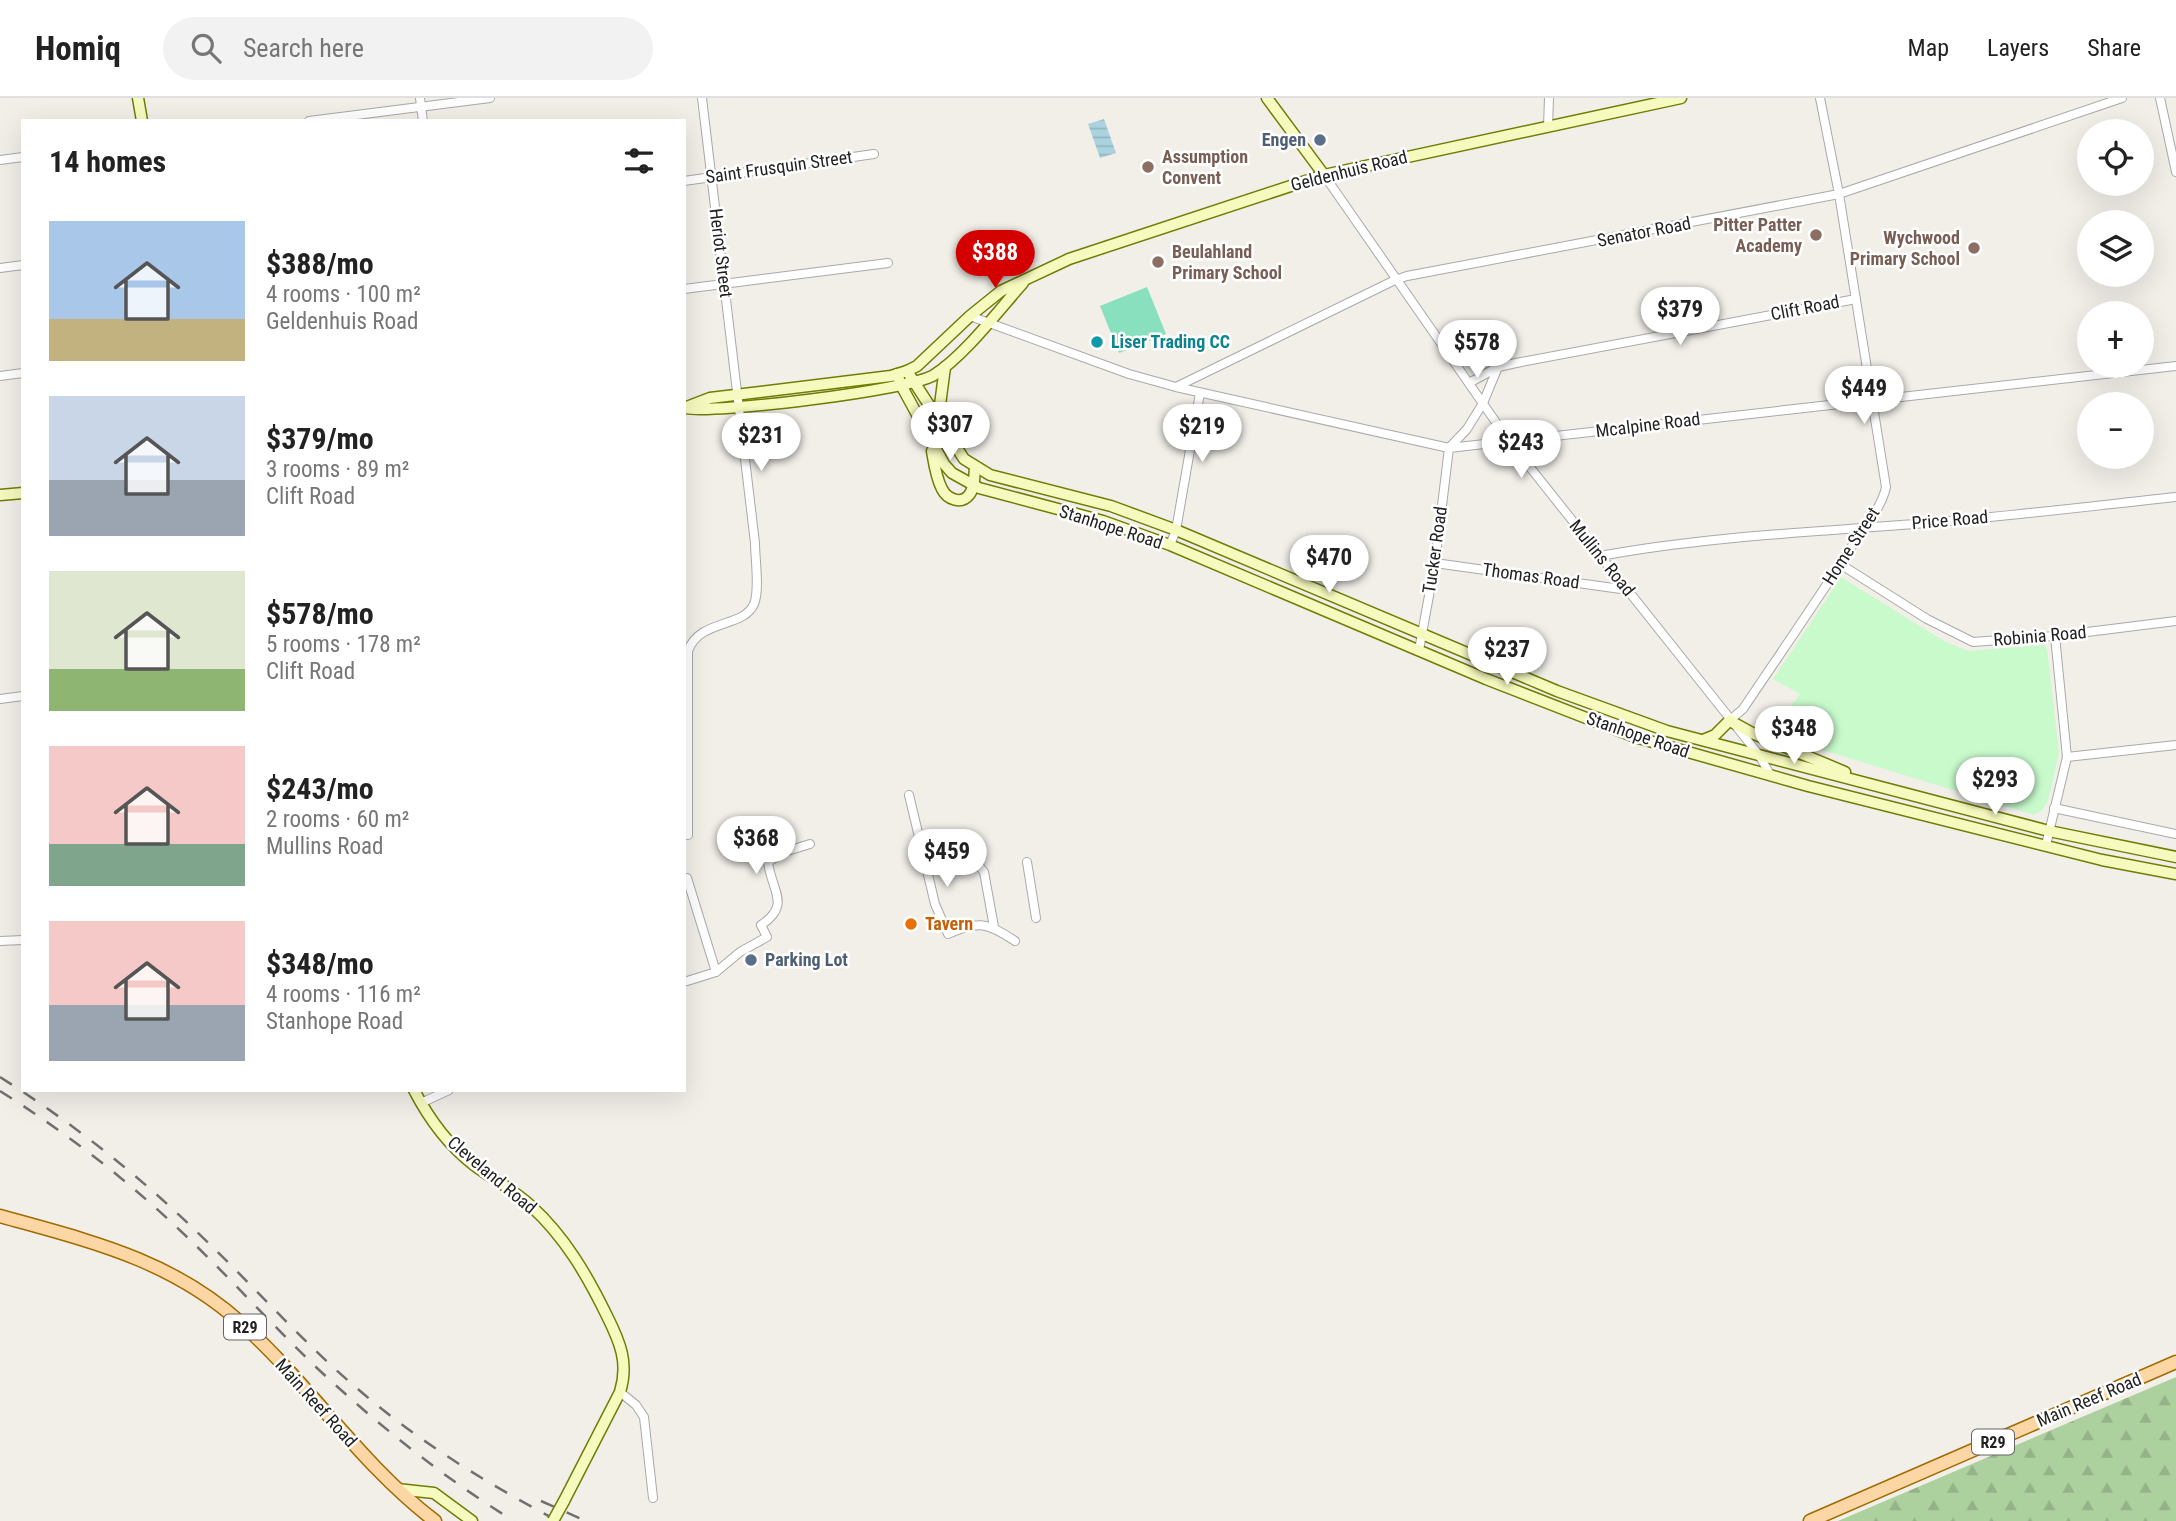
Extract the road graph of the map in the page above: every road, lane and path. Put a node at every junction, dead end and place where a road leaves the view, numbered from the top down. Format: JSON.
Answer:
{"nodes":[{"id":1,"x":138,"y":98,"type":"edge"},
{"id":2,"x":490,"y":98,"type":"edge"},
{"id":3,"x":702,"y":98,"type":"edge"},
{"id":4,"x":1267,"y":98,"type":"edge"},
{"id":5,"x":1549,"y":98,"type":"edge"},
{"id":6,"x":1681,"y":98,"type":"edge"},
{"id":7,"x":1820,"y":98,"type":"edge"},
{"id":8,"x":2122,"y":98,"type":"edge"},
{"id":9,"x":2160,"y":98,"type":"edge"},
{"id":10,"x":420,"y":102,"type":"edge"},
{"id":11,"x":142,"y":119,"type":"edge"},
{"id":12,"x":321,"y":119,"type":"edge"},
{"id":13,"x":1548,"y":127,"type":"junction"},
{"id":14,"x":874,"y":154,"type":"dead end"},
{"id":15,"x":21,"y":157,"type":"edge"},
{"id":16,"x":0,"y":160,"type":"edge"},
{"id":17,"x":2176,"y":172,"type":"edge"},
{"id":18,"x":1324,"y":175,"type":"junction"},
{"id":19,"x":711,"y":177,"type":"junction"},
{"id":20,"x":686,"y":181,"type":"edge"},
{"id":21,"x":1839,"y":194,"type":"junction"},
{"id":22,"x":888,"y":263,"type":"dead end"},
{"id":23,"x":21,"y":265,"type":"edge"},
{"id":24,"x":0,"y":268,"type":"edge"},
{"id":25,"x":1027,"y":278,"type":"junction"},
{"id":26,"x":1395,"y":280,"type":"junction"},
{"id":27,"x":725,"y":284,"type":"junction"},
{"id":28,"x":686,"y":289,"type":"edge"},
{"id":29,"x":1856,"y":299,"type":"junction"},
{"id":30,"x":970,"y":316,"type":"junction"},
{"id":31,"x":987,"y":323,"type":"junction"},
{"id":32,"x":2176,"y":366,"type":"edge"},
{"id":33,"x":945,"y":367,"type":"junction"},
{"id":34,"x":1498,"y":368,"type":"junction"},
{"id":35,"x":21,"y":373,"type":"edge"},
{"id":36,"x":0,"y":376,"type":"edge"},
{"id":37,"x":902,"y":377,"type":"junction"},
{"id":38,"x":915,"y":382,"type":"junction"},
{"id":39,"x":1469,"y":383,"type":"junction"},
{"id":40,"x":1175,"y":387,"type":"junction"},
{"id":41,"x":1200,"y":393,"type":"junction"},
{"id":42,"x":738,"y":395,"type":"junction"},
{"id":43,"x":1874,"y":400,"type":"junction"},
{"id":44,"x":1483,"y":403,"type":"junction"},
{"id":45,"x":739,"y":407,"type":"junction"},
{"id":46,"x":686,"y":408,"type":"edge"},
{"id":47,"x":686,"y":408,"type":"edge"},
{"id":48,"x":938,"y":420,"type":"junction"},
{"id":49,"x":929,"y":438,"type":"junction"},
{"id":50,"x":1509,"y":441,"type":"junction"},
{"id":51,"x":1449,"y":448,"type":"junction"},
{"id":52,"x":975,"y":468,"type":"junction"},
{"id":53,"x":974,"y":485,"type":"junction"},
{"id":54,"x":21,"y":493,"type":"edge"},
{"id":55,"x":0,"y":495,"type":"edge"},
{"id":56,"x":2176,"y":497,"type":"edge"},
{"id":57,"x":1111,"y":506,"type":"junction"},
{"id":58,"x":1103,"y":521,"type":"junction"},
{"id":59,"x":1864,"y":527,"type":"junction"},
{"id":60,"x":1175,"y":530,"type":"junction"},
{"id":61,"x":1170,"y":545,"type":"junction"},
{"id":62,"x":1600,"y":556,"type":"junction"},
{"id":63,"x":1435,"y":563,"type":"junction"},
{"id":64,"x":1840,"y":565,"type":"junction"},
{"id":65,"x":1628,"y":590,"type":"junction"},
{"id":66,"x":1360,"y":608,"type":"junction"},
{"id":67,"x":2176,"y":621,"type":"edge"},
{"id":68,"x":1354,"y":623,"type":"junction"},
{"id":69,"x":1421,"y":634,"type":"junction"},
{"id":70,"x":2055,"y":636,"type":"junction"},
{"id":71,"x":1419,"y":650,"type":"junction"},
{"id":72,"x":21,"y":696,"type":"edge"},
{"id":73,"x":0,"y":698,"type":"edge"},
{"id":74,"x":1731,"y":721,"type":"junction"},
{"id":75,"x":1703,"y":740,"type":"junction"},
{"id":76,"x":2176,"y":745,"type":"edge"},
{"id":77,"x":1759,"y":755,"type":"junction"},
{"id":78,"x":2067,"y":757,"type":"junction"},
{"id":79,"x":1771,"y":776,"type":"junction"},
{"id":80,"x":1882,"y":788,"type":"junction"},
{"id":81,"x":909,"y":795,"type":"dead end"},
{"id":82,"x":2054,"y":808,"type":"junction"},
{"id":83,"x":2049,"y":831,"type":"junction"},
{"id":84,"x":2176,"y":834,"type":"edge"},
{"id":85,"x":688,"y":835,"type":"dead end"},
{"id":86,"x":810,"y":844,"type":"dead end"},
{"id":87,"x":2046,"y":845,"type":"junction"},
{"id":88,"x":2176,"y":857,"type":"edge"},
{"id":89,"x":1027,"y":862,"type":"dead end"},
{"id":90,"x":980,"y":867,"type":"dead end"},
{"id":91,"x":2176,"y":874,"type":"edge"},
{"id":92,"x":687,"y":878,"type":"dead end"},
{"id":93,"x":1036,"y":918,"type":"dead end"},
{"id":94,"x":994,"y":927,"type":"junction"},
{"id":95,"x":21,"y":940,"type":"edge"},
{"id":96,"x":0,"y":941,"type":"edge"},
{"id":97,"x":1015,"y":941,"type":"dead end"},
{"id":98,"x":716,"y":972,"type":"junction"},
{"id":99,"x":686,"y":981,"type":"edge"},
{"id":100,"x":415,"y":1092,"type":"edge"},
{"id":101,"x":445,"y":1092,"type":"edge"},
{"id":102,"x":421,"y":1103,"type":"junction"},
{"id":103,"x":0,"y":1216,"type":"edge"},
{"id":104,"x":2176,"y":1362,"type":"edge"},
{"id":105,"x":620,"y":1392,"type":"junction"},
{"id":106,"x":397,"y":1489,"type":"junction"},
{"id":107,"x":653,"y":1498,"type":"dead end"},
{"id":108,"x":435,"y":1521,"type":"edge"},
{"id":109,"x":472,"y":1521,"type":"edge"},
{"id":110,"x":552,"y":1521,"type":"edge"},
{"id":111,"x":1810,"y":1521,"type":"edge"}],
"edges":[{"from":1,"to":11,"type":"main road"},
{"from":2,"to":10,"type":"street"},
{"from":3,"to":19,"type":"street","name":"Heriot Street"},
{"from":4,"to":18,"type":"main road","name":"Mullins Road"},
{"from":5,"to":13,"type":"street"},
{"from":6,"to":13,"type":"main road","name":"Geldenhuis Road"},
{"from":7,"to":21,"type":"street","name":"Home Street"},
{"from":8,"to":21,"type":"street","name":"Senator Road"},
{"from":9,"to":17,"type":"street"},
{"from":10,"to":12,"type":"street"},
{"from":13,"to":18,"type":"main road","name":"Geldenhuis Road"},
{"from":14,"to":19,"type":"street","name":"Saint Frusquin Street"},
{"from":15,"to":16,"type":"street"},
{"from":18,"to":25,"type":"main road","name":"Geldenhuis Road"},
{"from":18,"to":26,"type":"street","name":"Mullins Road"},
{"from":19,"to":20,"type":"street","name":"Saint Frusquin Street"},
{"from":19,"to":27,"type":"street","name":"Heriot Street"},
{"from":21,"to":26,"type":"street","name":"Senator Road"},
{"from":21,"to":29,"type":"street","name":"Home Street"},
{"from":22,"to":27,"type":"street"},
{"from":23,"to":24,"type":"street"},
{"from":25,"to":30,"type":"main road","name":"Geldenhuis Road"},
{"from":25,"to":31,"type":"main road","name":"Geldenhuis Road"},
{"from":26,"to":39,"type":"street","name":"Mullins Road"},
{"from":26,"to":40,"type":"street","name":"Senator Road"},
{"from":27,"to":28,"type":"street"},
{"from":27,"to":42,"type":"street","name":"Heriot Street"},
{"from":29,"to":34,"type":"street","name":"Clift Road"},
{"from":29,"to":43,"type":"street","name":"Home Street"},
{"from":30,"to":31,"type":"street","name":"Mcalpine Road"},
{"from":30,"to":37,"type":"main road","name":"Geldenhuis Road"},
{"from":31,"to":33,"type":"main road","name":"Geldenhuis Road"},
{"from":31,"to":40,"type":"street","name":"Mcalpine Road"},
{"from":32,"to":43,"type":"street","name":"Mcalpine Road"},
{"from":33,"to":38,"type":"main road","name":"Geldenhuis Road"},
{"from":33,"to":48,"type":"main road"},
{"from":34,"to":39,"type":"street","name":"Clift Road"},
{"from":34,"to":44,"type":"street"},
{"from":35,"to":36,"type":"street"},
{"from":37,"to":38,"type":"main road"},
{"from":37,"to":42,"type":"main road"},
{"from":37,"to":45,"type":"main road"},
{"from":37,"to":49,"type":"main road","name":"Stanhope Road"},
{"from":38,"to":48,"type":"main road"},
{"from":39,"to":44,"type":"street","name":"Mullins Road"},
{"from":40,"to":41,"type":"street","name":"Mcalpine Road"},
{"from":41,"to":51,"type":"street","name":"Mcalpine Road"},
{"from":41,"to":60,"type":"street"},
{"from":42,"to":45,"type":"street","name":"Heriot Street"},
{"from":42,"to":46,"type":"main road"},
{"from":43,"to":50,"type":"street","name":"Mcalpine Road"},
{"from":43,"to":59,"type":"street","name":"Home Street"},
{"from":44,"to":50,"type":"street","name":"Mullins Road"},
{"from":44,"to":51,"type":"street"},
{"from":45,"to":47,"type":"main road"},
{"from":45,"to":85,"type":"street","name":"Heriot Street"},
{"from":48,"to":52,"type":"main road"},
{"from":49,"to":53,"type":"main road","name":"Stanhope Road"},
{"from":49,"to":53,"type":"main road"},
{"from":50,"to":51,"type":"street","name":"Mcalpine Road"},
{"from":50,"to":62,"type":"street","name":"Mullins Road"},
{"from":51,"to":63,"type":"street","name":"Tucker Road"},
{"from":52,"to":53,"type":"main road"},
{"from":52,"to":57,"type":"main road","name":"Stanhope Road"},
{"from":53,"to":58,"type":"main road","name":"Stanhope Road"},
{"from":54,"to":55,"type":"main road"},
{"from":56,"to":59,"type":"street","name":"Price Road"},
{"from":57,"to":58,"type":"main road"},
{"from":57,"to":60,"type":"main road","name":"Stanhope Road"},
{"from":58,"to":61,"type":"main road","name":"Stanhope Road"},
{"from":59,"to":62,"type":"street","name":"Price Road"},
{"from":59,"to":64,"type":"street","name":"Home Street"},
{"from":60,"to":61,"type":"street"},
{"from":60,"to":66,"type":"main road","name":"Stanhope Road"},
{"from":61,"to":68,"type":"main road","name":"Stanhope Road"},
{"from":62,"to":65,"type":"street","name":"Mullins Road"},
{"from":63,"to":65,"type":"street","name":"Thomas Road"},
{"from":63,"to":69,"type":"street","name":"Tucker Road"},
{"from":64,"to":70,"type":"street","name":"Robinia Road"},
{"from":64,"to":74,"type":"street","name":"Home Street"},
{"from":65,"to":74,"type":"street","name":"Mullins Road"},
{"from":66,"to":68,"type":"main road"},
{"from":66,"to":69,"type":"main road","name":"Stanhope Road"},
{"from":67,"to":70,"type":"street","name":"Robinia Road"},
{"from":68,"to":71,"type":"main road","name":"Stanhope Road"},
{"from":69,"to":71,"type":"street","name":"Tucker Road"},
{"from":69,"to":75,"type":"main road","name":"Stanhope Road"},
{"from":70,"to":78,"type":"street"},
{"from":71,"to":79,"type":"main road","name":"Stanhope Road"},
{"from":72,"to":73,"type":"street"},
{"from":74,"to":75,"type":"main road"},
{"from":74,"to":77,"type":"street","name":"Mullins Road"},
{"from":74,"to":80,"type":"main road"},
{"from":75,"to":77,"type":"main road","name":"Stanhope Road"},
{"from":76,"to":78,"type":"street"},
{"from":77,"to":79,"type":"street","name":"Mullins Road"},
{"from":77,"to":80,"type":"main road","name":"Stanhope Road"},
{"from":78,"to":82,"type":"street"},
{"from":79,"to":87,"type":"main road","name":"Stanhope Road"},
{"from":80,"to":83,"type":"main road","name":"Stanhope Road"},
{"from":81,"to":94,"type":"street"},
{"from":82,"to":83,"type":"street"},
{"from":82,"to":84,"type":"street"},
{"from":83,"to":87,"type":"street"},
{"from":83,"to":88,"type":"main road","name":"Stanhope Road"},
{"from":86,"to":98,"type":"street"},
{"from":87,"to":91,"type":"main road","name":"Stanhope Road"},
{"from":89,"to":93,"type":"street"},
{"from":90,"to":94,"type":"street"},
{"from":92,"to":98,"type":"street"},
{"from":94,"to":97,"type":"street"},
{"from":95,"to":96,"type":"street"},
{"from":98,"to":99,"type":"street"},
{"from":100,"to":102,"type":"main road","name":"Cleveland Road"},
{"from":101,"to":102,"type":"street"},
{"from":102,"to":105,"type":"main road","name":"Cleveland Road"},
{"from":103,"to":106,"type":"main road","name":"Main Reef Road","number":"R29"},
{"from":104,"to":111,"type":"main road","name":"Main Reef Road","number":"R29"},
{"from":105,"to":107,"type":"street"},
{"from":105,"to":110,"type":"main road","name":"Cleveland Road","bridge":true},
{"from":106,"to":108,"type":"main road","name":"Main Reef Road","number":"R29"},
{"from":106,"to":109,"type":"main road"}]}
